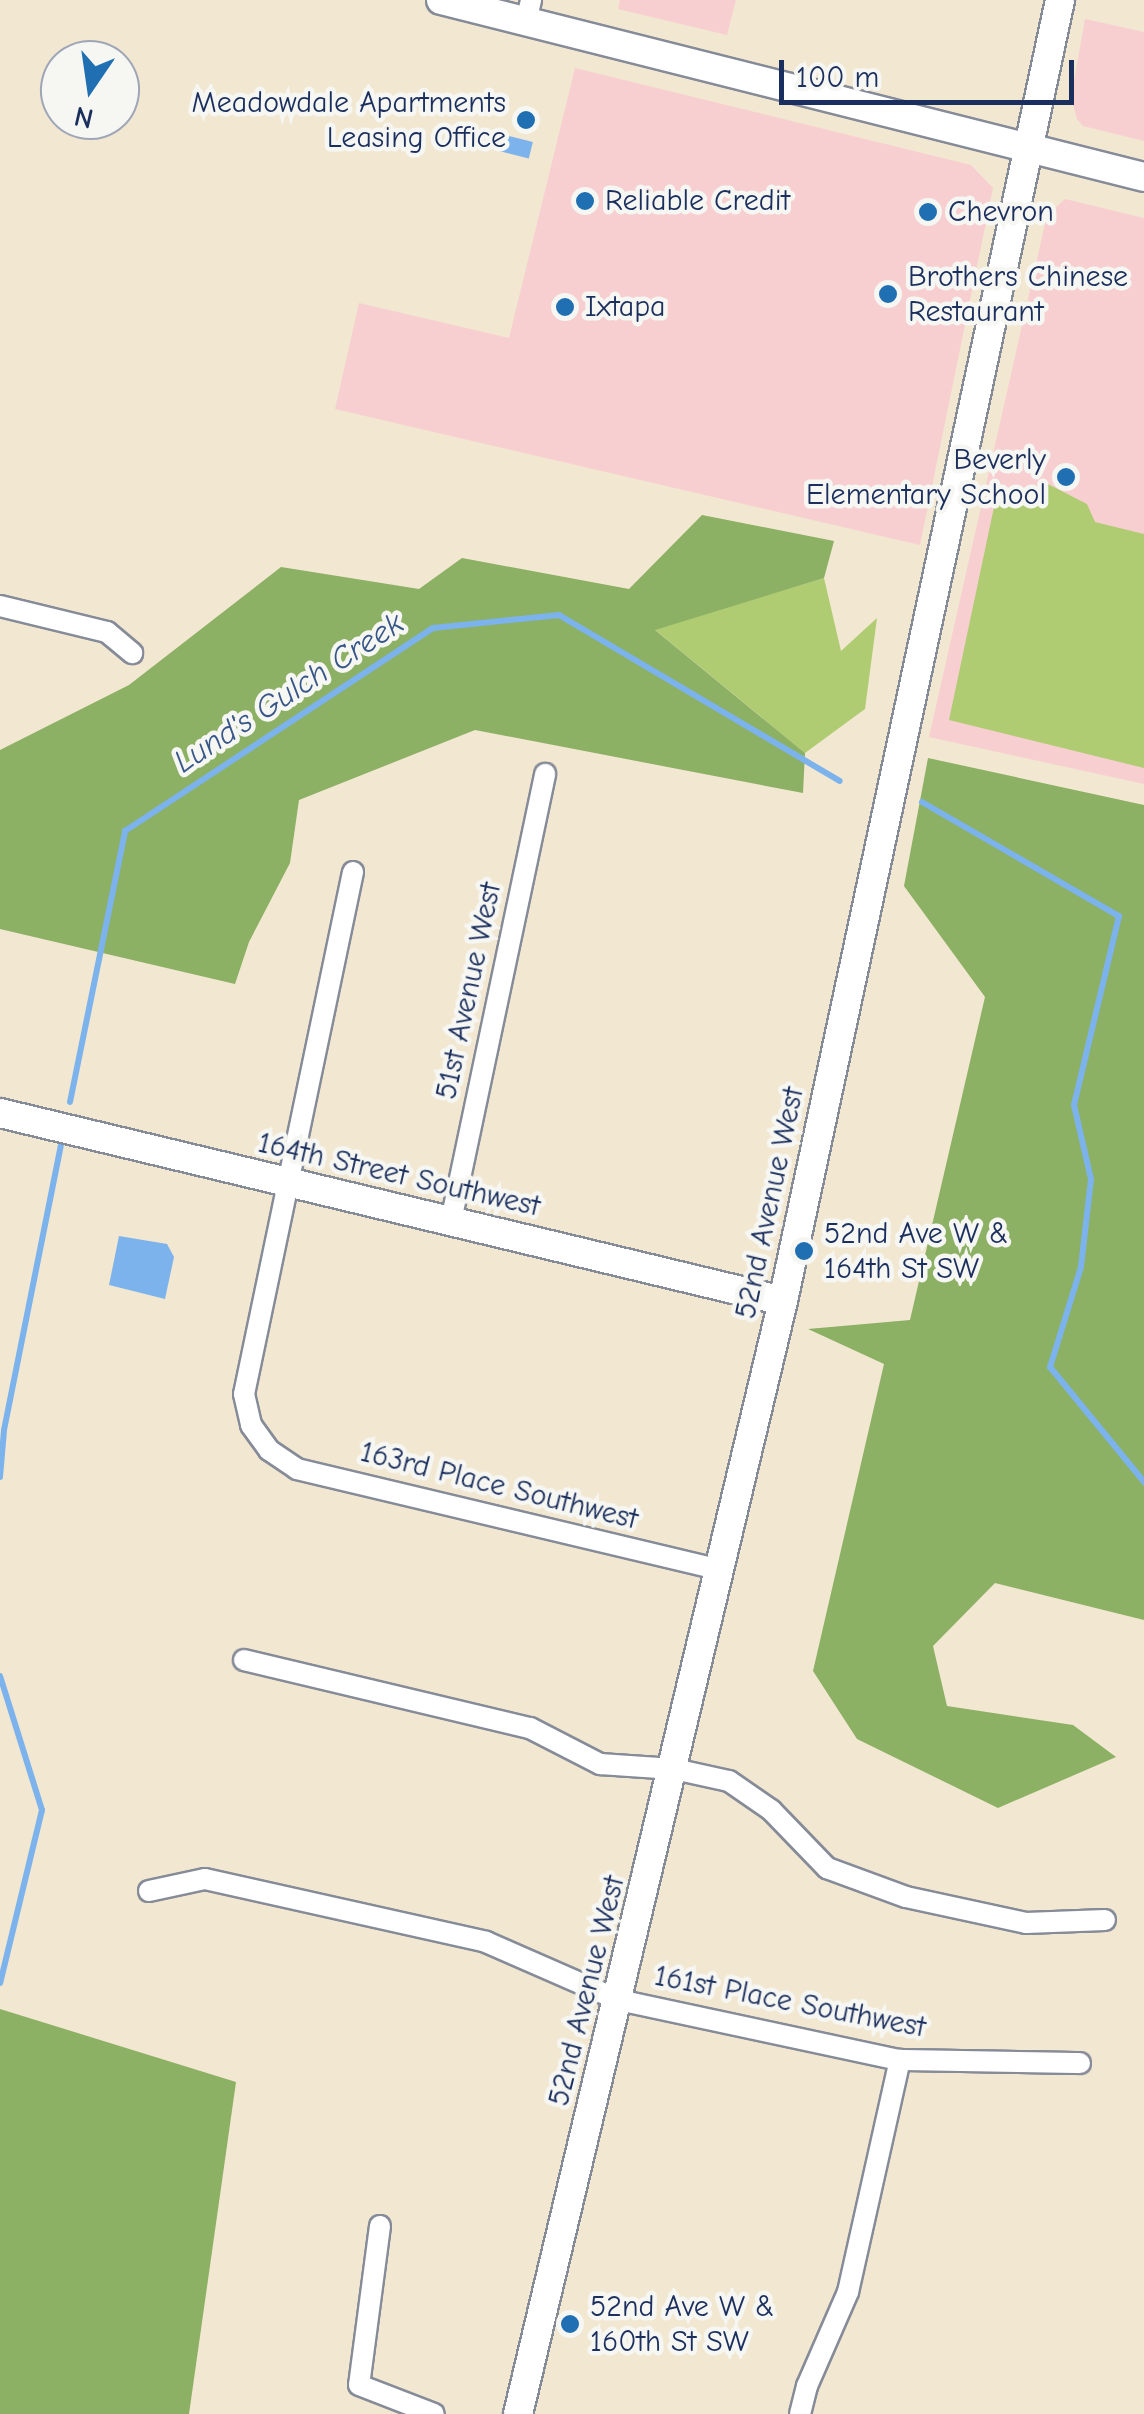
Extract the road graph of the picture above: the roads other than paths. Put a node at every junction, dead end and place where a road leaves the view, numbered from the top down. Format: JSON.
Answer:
{"nodes":[{"id":1,"x":441,"y":0,"type":"edge"},
{"id":2,"x":1060,"y":0,"type":"edge"},
{"id":3,"x":528,"y":11,"type":"edge"},
{"id":4,"x":1028,"y":150,"type":"junction"},
{"id":5,"x":1144,"y":177,"type":"edge"},
{"id":6,"x":0,"y":606,"type":"edge"},
{"id":7,"x":132,"y":653,"type":"dead end"},
{"id":8,"x":545,"y":774,"type":"dead end"},
{"id":9,"x":353,"y":872,"type":"dead end"},
{"id":10,"x":0,"y":1113,"type":"edge"},
{"id":11,"x":290,"y":1182,"type":"junction"},
{"id":12,"x":452,"y":1221,"type":"junction"},
{"id":13,"x":783,"y":1301,"type":"junction"},
{"id":14,"x":720,"y":1570,"type":"junction"},
{"id":15,"x":244,"y":1660,"type":"dead end"},
{"id":16,"x":674,"y":1770,"type":"junction"},
{"id":17,"x":150,"y":1891,"type":"dead end"},
{"id":18,"x":1105,"y":1920,"type":"dead end"},
{"id":19,"x":619,"y":2000,"type":"junction"},
{"id":20,"x":900,"y":2060,"type":"junction"},
{"id":21,"x":1080,"y":2063,"type":"dead end"},
{"id":22,"x":380,"y":2226,"type":"dead end"},
{"id":23,"x":434,"y":2414,"type":"edge"},
{"id":24,"x":518,"y":2414,"type":"edge"},
{"id":25,"x":800,"y":2414,"type":"edge"}],
"edges":[{"from":1,"to":3,"type":"street"},
{"from":2,"to":4,"type":"street","name":"52nd Avenue West"},
{"from":3,"to":4,"type":"street"},
{"from":4,"to":5,"type":"street"},
{"from":4,"to":13,"type":"street","name":"52nd Avenue West"},
{"from":6,"to":7,"type":"street"},
{"from":8,"to":12,"type":"street","name":"51st Avenue West"},
{"from":9,"to":11,"type":"street"},
{"from":10,"to":11,"type":"street","name":"164th Street Southwest"},
{"from":11,"to":12,"type":"street","name":"164th Street Southwest"},
{"from":11,"to":14,"type":"street","name":"163rd Place Southwest"},
{"from":12,"to":13,"type":"street","name":"164th Street Southwest"},
{"from":13,"to":14,"type":"street","name":"52nd Avenue West"},
{"from":14,"to":16,"type":"street","name":"52nd Avenue West"},
{"from":15,"to":16,"type":"street"},
{"from":16,"to":18,"type":"street"},
{"from":16,"to":19,"type":"street","name":"52nd Avenue West"},
{"from":17,"to":19,"type":"street","name":"161st Place Southwest"},
{"from":19,"to":20,"type":"street","name":"161st Place Southwest"},
{"from":19,"to":24,"type":"street","name":"52nd Avenue West"},
{"from":20,"to":21,"type":"street","name":"161st Place Southwest"},
{"from":20,"to":25,"type":"street"},
{"from":22,"to":23,"type":"street"}]}
